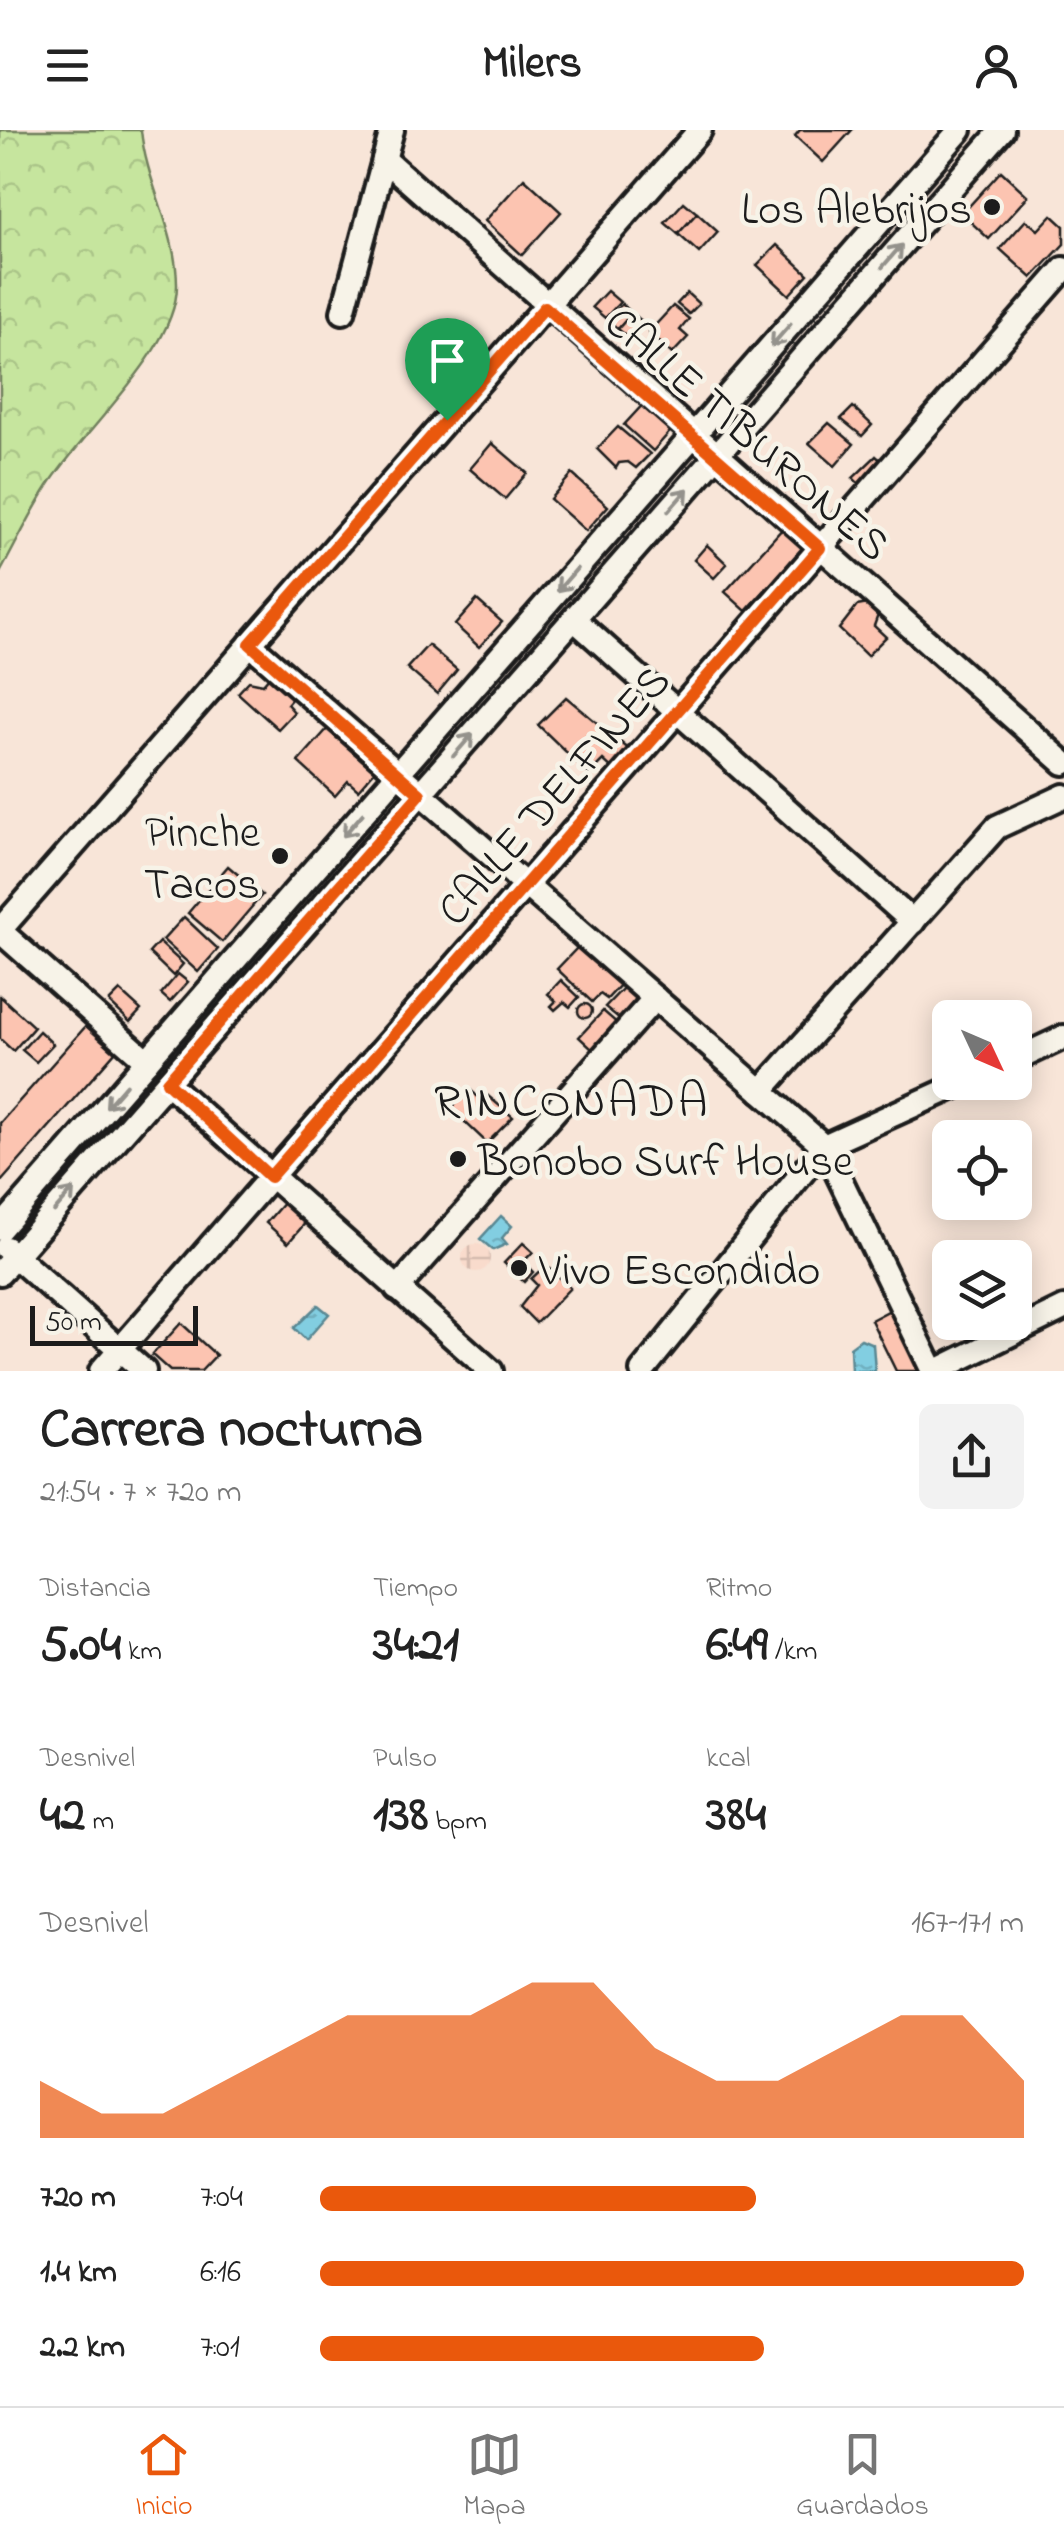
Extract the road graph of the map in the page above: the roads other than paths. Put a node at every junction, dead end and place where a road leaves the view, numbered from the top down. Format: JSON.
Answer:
{"nodes":[{"id":1,"x":392,"y":130,"type":"edge"},
{"id":2,"x":700,"y":130,"type":"edge"},
{"id":3,"x":960,"y":130,"type":"edge"},
{"id":4,"x":1002,"y":130,"type":"edge"},
{"id":5,"x":384,"y":159,"type":"junction"},
{"id":6,"x":1064,"y":270,"type":"edge"},
{"id":7,"x":545,"y":307,"type":"junction"},
{"id":8,"x":343,"y":312,"type":"dead end"},
{"id":9,"x":693,"y":436,"type":"junction"},
{"id":10,"x":716,"y":456,"type":"junction"},
{"id":11,"x":820,"y":548,"type":"junction"},
{"id":12,"x":574,"y":619,"type":"junction"},
{"id":13,"x":250,"y":644,"type":"junction"},
{"id":14,"x":678,"y":712,"type":"junction"},
{"id":15,"x":1064,"y":763,"type":"edge"},
{"id":16,"x":398,"y":774,"type":"junction"},
{"id":17,"x":420,"y":794,"type":"junction"},
{"id":18,"x":1064,"y":796,"type":"edge"},
{"id":19,"x":526,"y":885,"type":"junction"},
{"id":20,"x":912,"y":922,"type":"junction"},
{"id":21,"x":0,"y":931,"type":"edge"},
{"id":22,"x":655,"y":998,"type":"junction"},
{"id":23,"x":1064,"y":1038,"type":"edge"},
{"id":24,"x":1032,"y":1052,"type":"edge"},
{"id":25,"x":147,"y":1061,"type":"junction"},
{"id":26,"x":167,"y":1082,"type":"junction"},
{"id":27,"x":761,"y":1091,"type":"junction"},
{"id":28,"x":932,"y":1097,"type":"edge"},
{"id":29,"x":824,"y":1146,"type":"junction"},
{"id":30,"x":270,"y":1177,"type":"junction"},
{"id":31,"x":0,"y":1229,"type":"edge"},
{"id":32,"x":5,"y":1257,"type":"edge"},
{"id":33,"x":397,"y":1288,"type":"junction"},
{"id":34,"x":1064,"y":1308,"type":"edge"},
{"id":35,"x":662,"y":1349,"type":"junction"},
{"id":36,"x":120,"y":1350,"type":"junction"},
{"id":37,"x":101,"y":1371,"type":"edge"},
{"id":38,"x":144,"y":1371,"type":"edge"},
{"id":39,"x":492,"y":1371,"type":"edge"},
{"id":40,"x":642,"y":1371,"type":"edge"},
{"id":41,"x":672,"y":1371,"type":"edge"},
{"id":42,"x":935,"y":1371,"type":"edge"}],
"edges":[{"from":1,"to":5,"type":"street"},
{"from":2,"to":7,"type":"street"},
{"from":3,"to":9,"type":"street","one_way":true},
{"from":10,"to":4,"type":"street","one_way":true},
{"from":5,"to":7,"type":"street","name":"CALLE TIBURONES"},
{"from":5,"to":8,"type":"street"},
{"from":6,"to":11,"type":"street","name":"CALLE DELFINES"},
{"from":7,"to":9,"type":"street","name":"CALLE TIBURONES"},
{"from":7,"to":13,"type":"street"},
{"from":9,"to":10,"type":"street","name":"CALLE TIBURONES"},
{"from":9,"to":16,"type":"street","one_way":true},
{"from":10,"to":11,"type":"street","name":"CALLE TIBURONES"},
{"from":12,"to":10,"type":"street","one_way":true},
{"from":11,"to":14,"type":"street","name":"CALLE DELFINES"},
{"from":11,"to":15,"type":"street","name":"CALLE TIBURONES"},
{"from":12,"to":14,"type":"street"},
{"from":17,"to":12,"type":"street","one_way":true},
{"from":13,"to":16,"type":"street"},
{"from":13,"to":21,"type":"street"},
{"from":14,"to":19,"type":"street","name":"CALLE DELFINES"},
{"from":14,"to":20,"type":"street"},
{"from":16,"to":17,"type":"street"},
{"from":16,"to":25,"type":"street","one_way":true},
{"from":17,"to":19,"type":"street"},
{"from":17,"to":26,"type":"street"},
{"from":18,"to":20,"type":"street"},
{"from":19,"to":22,"type":"street"},
{"from":19,"to":30,"type":"street","name":"CALLE DELFINES"},
{"from":20,"to":27,"type":"street"},
{"from":21,"to":25,"type":"street"},
{"from":22,"to":27,"type":"street"},
{"from":22,"to":33,"type":"street"},
{"from":23,"to":24,"type":"street"},
{"from":25,"to":31,"type":"street","one_way":true},
{"from":26,"to":30,"type":"street"},
{"from":32,"to":26,"type":"street","one_way":true},
{"from":27,"to":29,"type":"street"},
{"from":28,"to":29,"type":"street"},
{"from":29,"to":35,"type":"street"},
{"from":29,"to":42,"type":"street"},
{"from":30,"to":33,"type":"street"},
{"from":30,"to":36,"type":"street","name":"CALLE DELFINES"},
{"from":32,"to":36,"type":"street"},
{"from":33,"to":39,"type":"street"},
{"from":34,"to":42,"type":"street"},
{"from":35,"to":40,"type":"street"},
{"from":35,"to":41,"type":"street"},
{"from":36,"to":37,"type":"street","name":"CALLE DELFINES"},
{"from":36,"to":38,"type":"street"}]}
